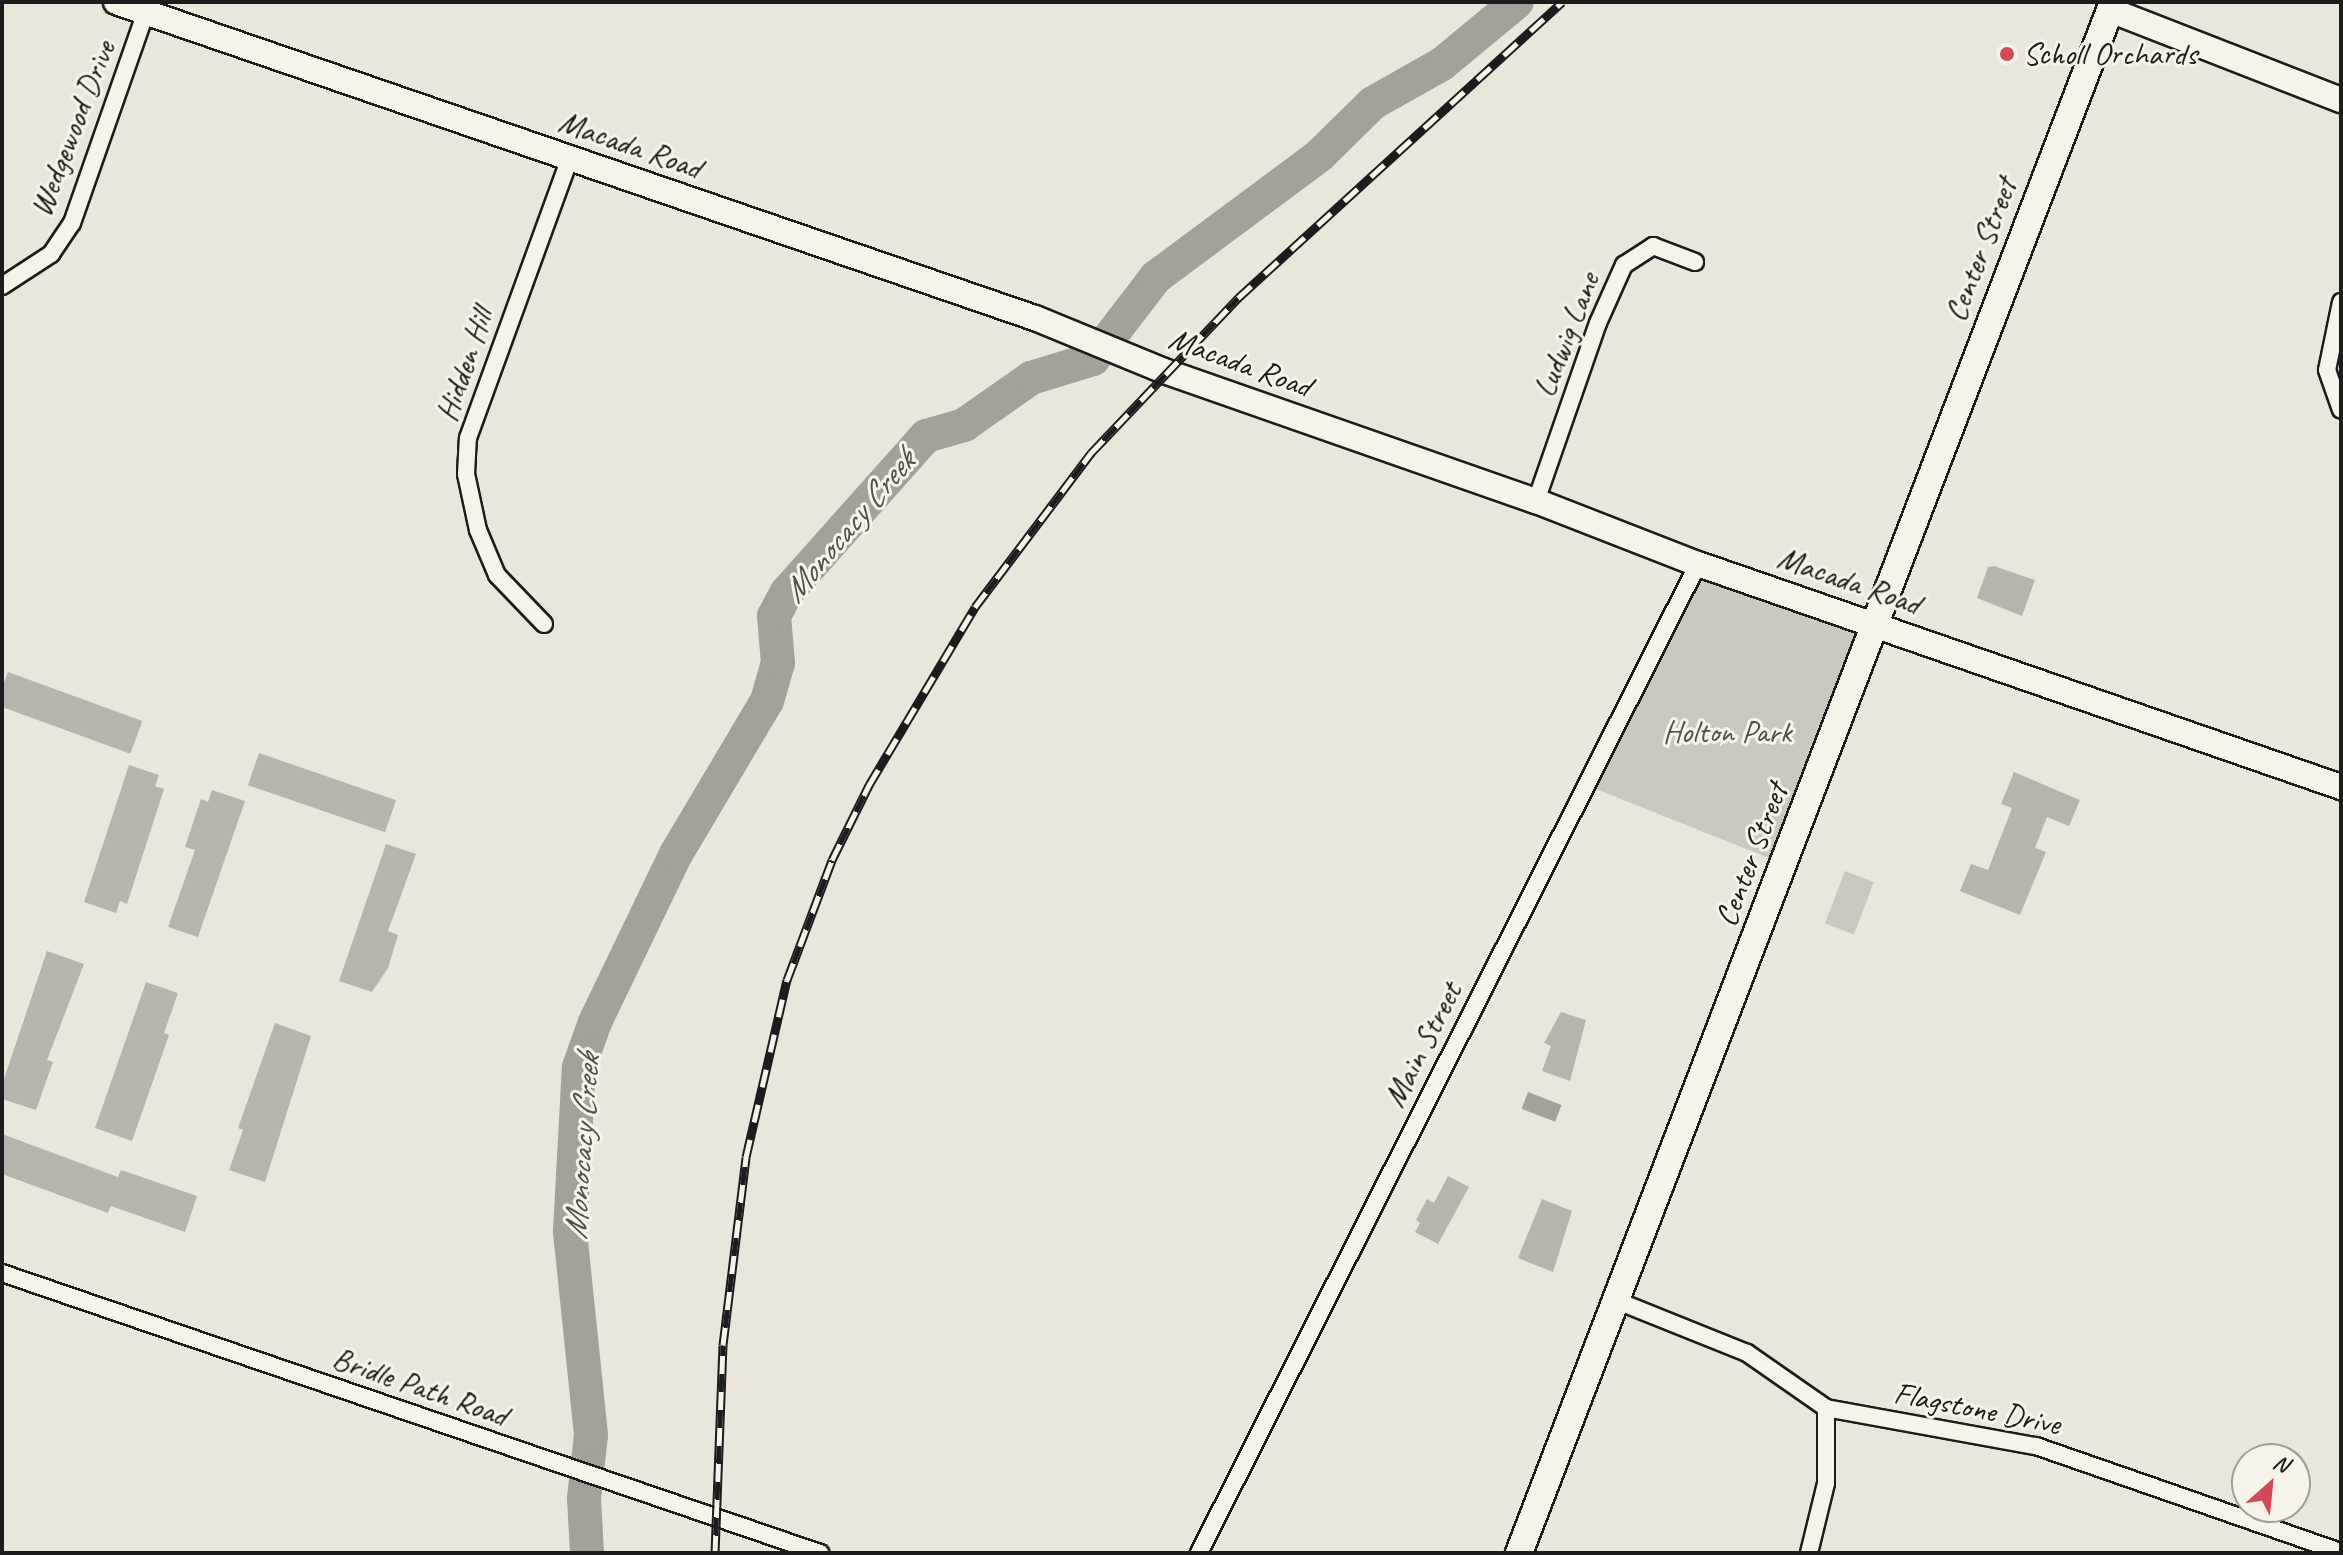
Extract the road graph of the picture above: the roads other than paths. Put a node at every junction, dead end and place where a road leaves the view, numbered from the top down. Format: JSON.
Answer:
{"nodes":[{"id":1,"x":116,"y":2,"type":"edge"},
{"id":2,"x":2112,"y":6,"type":"edge"},
{"id":3,"x":148,"y":7,"type":"edge"},
{"id":4,"x":2341,"y":100,"type":"edge"},
{"id":5,"x":570,"y":158,"type":"junction"},
{"id":6,"x":1695,"y":262,"type":"dead end"},
{"id":7,"x":2,"y":286,"type":"edge"},
{"id":8,"x":2341,"y":302,"type":"edge"},
{"id":9,"x":2341,"y":410,"type":"edge"},
{"id":10,"x":1536,"y":501,"type":"junction"},
{"id":11,"x":1698,"y":564,"type":"junction"},
{"id":12,"x":1875,"y":623,"type":"junction"},
{"id":13,"x":544,"y":624,"type":"dead end"},
{"id":14,"x":2341,"y":787,"type":"edge"},
{"id":15,"x":2,"y":1273,"type":"edge"},
{"id":16,"x":1615,"y":1300,"type":"junction"},
{"id":17,"x":1826,"y":1408,"type":"junction"},
{"id":18,"x":2341,"y":1552,"type":"edge"},
{"id":19,"x":820,"y":1553,"type":"edge"},
{"id":20,"x":1199,"y":1553,"type":"edge"},
{"id":21,"x":1519,"y":1553,"type":"edge"},
{"id":22,"x":1809,"y":1553,"type":"edge"}],
"edges":[{"from":1,"to":3,"type":"street","name":"Macada Road"},
{"from":2,"to":4,"type":"street"},
{"from":2,"to":12,"type":"main road","name":"Center Street"},
{"from":3,"to":5,"type":"street","name":"Macada Road"},
{"from":3,"to":7,"type":"street","name":"Wedgewood Drive"},
{"from":5,"to":10,"type":"street","name":"Macada Road"},
{"from":5,"to":13,"type":"street","name":"Hidden Hill"},
{"from":6,"to":10,"type":"street","name":"Ludwig Lane"},
{"from":8,"to":9,"type":"street"},
{"from":10,"to":11,"type":"street","name":"Macada Road"},
{"from":11,"to":12,"type":"street","name":"Macada Road"},
{"from":11,"to":20,"type":"street","name":"Main Street"},
{"from":12,"to":14,"type":"street","name":"Macada Road"},
{"from":12,"to":16,"type":"main road","name":"Center Street"},
{"from":15,"to":19,"type":"street","name":"Bridle Path Road"},
{"from":16,"to":17,"type":"street","name":"Flagstone Drive"},
{"from":16,"to":21,"type":"main road","name":"Center Street"},
{"from":17,"to":18,"type":"street","name":"Flagstone Drive"},
{"from":17,"to":22,"type":"street"}]}
